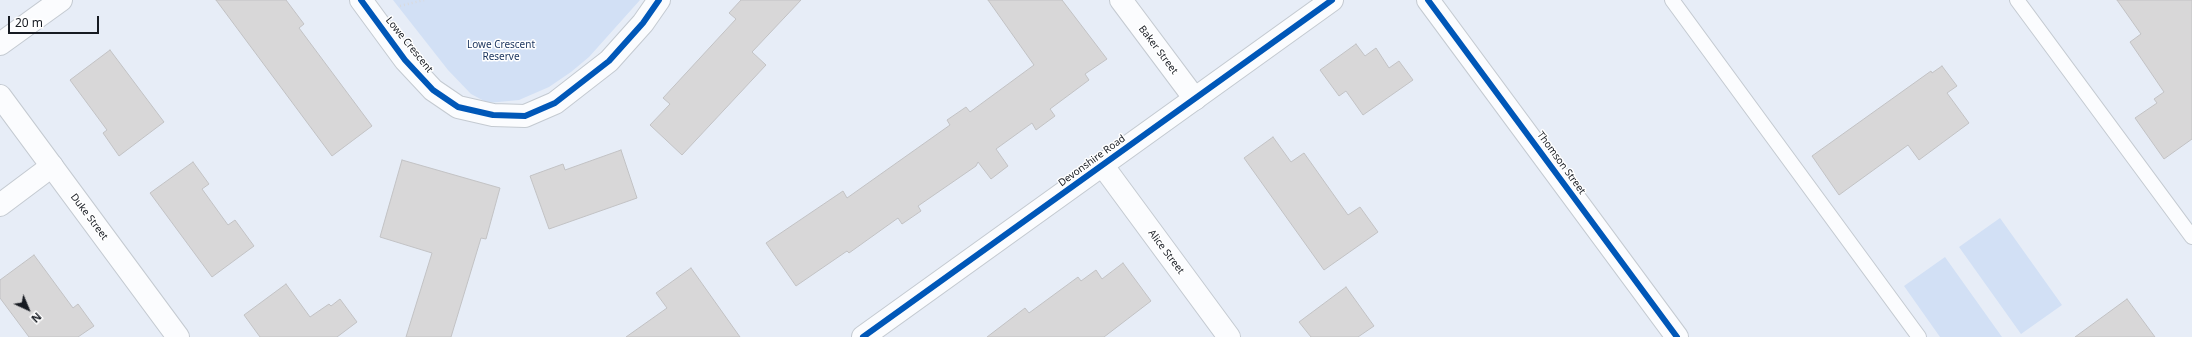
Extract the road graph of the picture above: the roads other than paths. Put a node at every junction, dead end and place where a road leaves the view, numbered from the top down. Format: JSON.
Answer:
{"nodes":[{"id":1,"x":61,"y":0,"type":"edge"},
{"id":2,"x":361,"y":0,"type":"edge"},
{"id":3,"x":659,"y":0,"type":"edge"},
{"id":4,"x":1121,"y":0,"type":"edge"},
{"id":5,"x":1332,"y":0,"type":"edge"},
{"id":6,"x":1428,"y":0,"type":"edge"},
{"id":7,"x":1672,"y":0,"type":"edge"},
{"id":8,"x":2017,"y":0,"type":"edge"},
{"id":9,"x":0,"y":44,"type":"edge"},
{"id":10,"x":0,"y":96,"type":"edge"},
{"id":11,"x":1195,"y":99,"type":"junction"},
{"id":12,"x":52,"y":166,"type":"junction"},
{"id":13,"x":1103,"y":166,"type":"junction"},
{"id":14,"x":0,"y":205,"type":"edge"},
{"id":15,"x":2192,"y":237,"type":"edge"},
{"id":16,"x":178,"y":337,"type":"edge"},
{"id":17,"x":863,"y":337,"type":"edge"},
{"id":18,"x":1229,"y":337,"type":"edge"},
{"id":19,"x":1677,"y":337,"type":"edge"},
{"id":20,"x":1919,"y":337,"type":"edge"}],
"edges":[{"from":1,"to":9,"type":"street"},
{"from":2,"to":3,"type":"street","name":"Lowe Crescent"},
{"from":4,"to":11,"type":"street","name":"Baker Street"},
{"from":5,"to":11,"type":"street","name":"Devonshire Road"},
{"from":6,"to":19,"type":"street","name":"Thomson Street"},
{"from":7,"to":20,"type":"lane"},
{"from":8,"to":15,"type":"lane"},
{"from":10,"to":12,"type":"street","name":"Duke Street"},
{"from":11,"to":13,"type":"street","name":"Devonshire Road"},
{"from":12,"to":14,"type":"street"},
{"from":12,"to":16,"type":"street","name":"Duke Street"},
{"from":13,"to":17,"type":"street","name":"Devonshire Road"},
{"from":13,"to":18,"type":"street","name":"Alice Street"}]}
